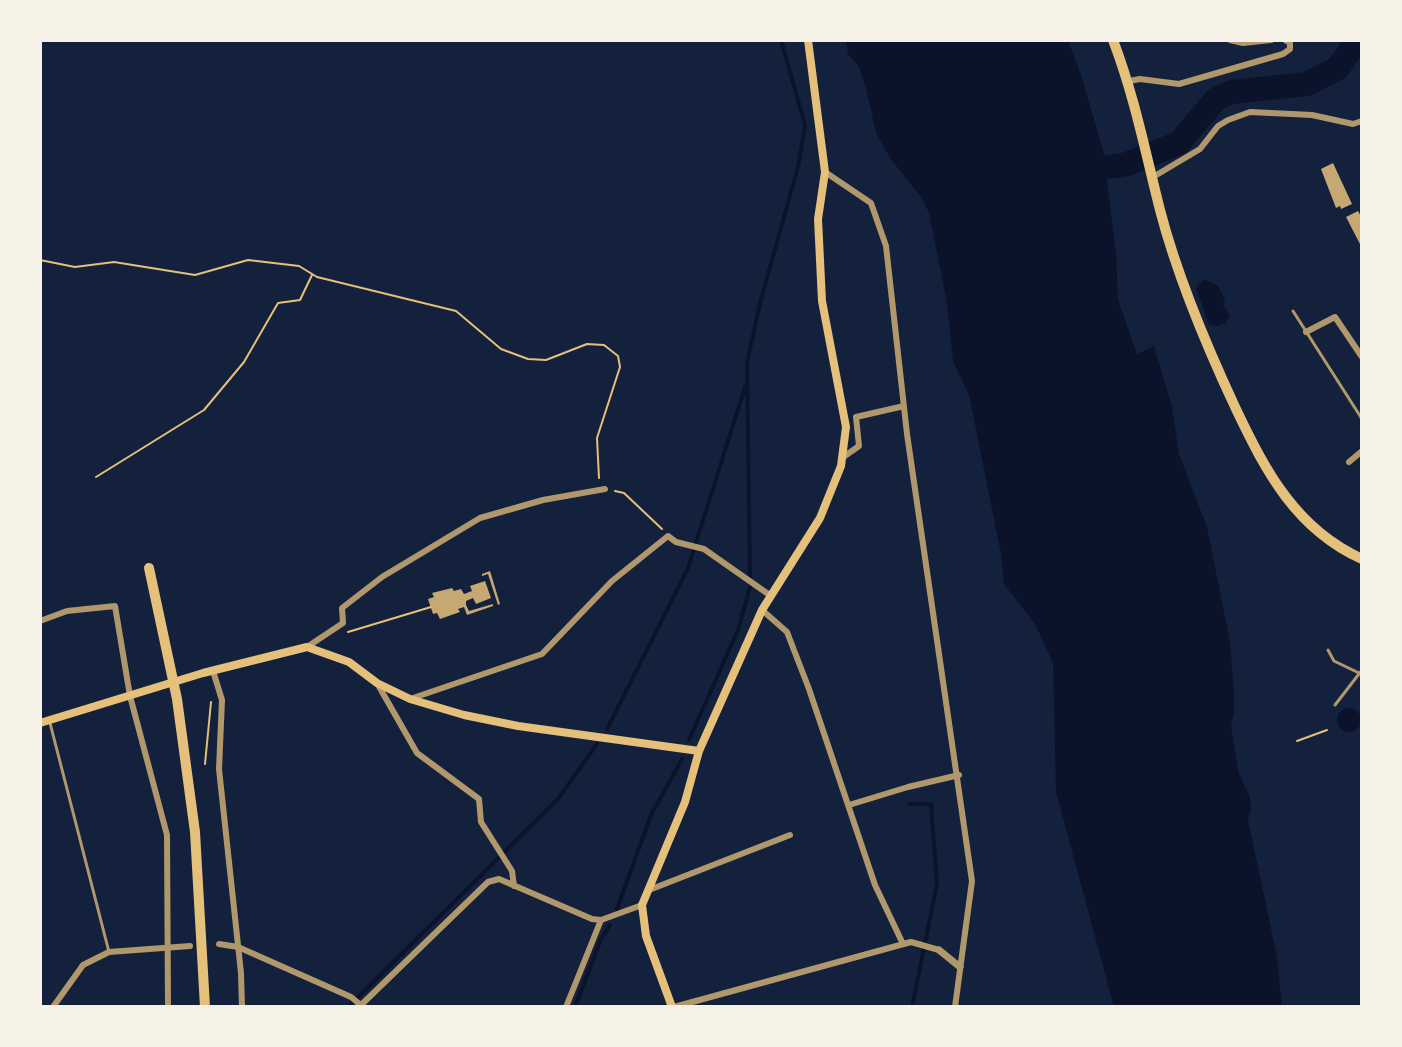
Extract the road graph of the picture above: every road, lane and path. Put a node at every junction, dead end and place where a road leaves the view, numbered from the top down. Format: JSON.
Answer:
{"nodes":[{"id":1,"x":808,"y":40,"type":"edge"},
{"id":2,"x":1113,"y":40,"type":"edge"},
{"id":3,"x":1230,"y":40,"type":"edge"},
{"id":4,"x":1271,"y":40,"type":"edge"},
{"id":5,"x":1285,"y":40,"type":"edge"},
{"id":6,"x":1129,"y":81,"type":"junction"},
{"id":7,"x":1362,"y":121,"type":"edge"},
{"id":8,"x":825,"y":172,"type":"junction"},
{"id":9,"x":1152,"y":173,"type":"junction"},
{"id":10,"x":40,"y":260,"type":"edge"},
{"id":11,"x":312,"y":274,"type":"junction"},
{"id":12,"x":1293,"y":311,"type":"dead end"},
{"id":13,"x":1306,"y":332,"type":"junction"},
{"id":14,"x":1362,"y":357,"type":"edge"},
{"id":15,"x":904,"y":406,"type":"junction"},
{"id":16,"x":1362,"y":419,"type":"edge"},
{"id":17,"x":1362,"y":451,"type":"edge"},
{"id":18,"x":842,"y":458,"type":"junction"},
{"id":19,"x":1349,"y":462,"type":"dead end"},
{"id":20,"x":96,"y":477,"type":"dead end"},
{"id":21,"x":605,"y":489,"type":"junction"},
{"id":22,"x":668,"y":536,"type":"junction"},
{"id":23,"x":1362,"y":559,"type":"edge"},
{"id":24,"x":149,"y":568,"type":"dead end"},
{"id":25,"x":771,"y":596,"type":"junction"},
{"id":26,"x":431,"y":607,"type":"dead end"},
{"id":27,"x":762,"y":610,"type":"junction"},
{"id":28,"x":40,"y":621,"type":"edge"},
{"id":29,"x":354,"y":631,"type":"dead end"},
{"id":30,"x":307,"y":647,"type":"junction"},
{"id":31,"x":1328,"y":650,"type":"dead end"},
{"id":32,"x":213,"y":671,"type":"junction"},
{"id":33,"x":1361,"y":671,"type":"edge"},
{"id":34,"x":377,"y":683,"type":"junction"},
{"id":35,"x":130,"y":696,"type":"junction"},
{"id":36,"x":410,"y":699,"type":"junction"},
{"id":37,"x":211,"y":701,"type":"dead end"},
{"id":38,"x":1335,"y":705,"type":"dead end"},
{"id":39,"x":45,"y":722,"type":"edge"},
{"id":40,"x":1327,"y":730,"type":"dead end"},
{"id":41,"x":1297,"y":741,"type":"dead end"},
{"id":42,"x":699,"y":751,"type":"junction"},
{"id":43,"x":205,"y":764,"type":"dead end"},
{"id":44,"x":959,"y":775,"type":"junction"},
{"id":45,"x":849,"y":805,"type":"junction"},
{"id":46,"x":790,"y":835,"type":"dead end"},
{"id":47,"x":514,"y":886,"type":"junction"},
{"id":48,"x":649,"y":890,"type":"junction"},
{"id":49,"x":642,"y":905,"type":"junction"},
{"id":50,"x":601,"y":920,"type":"junction"},
{"id":51,"x":219,"y":944,"type":"dead end"},
{"id":52,"x":903,"y":944,"type":"junction"},
{"id":53,"x":190,"y":946,"type":"dead end"},
{"id":54,"x":170,"y":947,"type":"junction"},
{"id":55,"x":238,"y":947,"type":"junction"},
{"id":56,"x":939,"y":950,"type":"joint"},
{"id":57,"x":109,"y":952,"type":"junction"},
{"id":58,"x":960,"y":967,"type":"junction"},
{"id":59,"x":361,"y":1006,"type":"edge"},
{"id":60,"x":53,"y":1007,"type":"edge"},
{"id":61,"x":168,"y":1007,"type":"edge"},
{"id":62,"x":205,"y":1007,"type":"edge"},
{"id":63,"x":242,"y":1007,"type":"edge"},
{"id":64,"x":566,"y":1007,"type":"edge"},
{"id":65,"x":673,"y":1007,"type":"edge"},
{"id":66,"x":955,"y":1007,"type":"edge"}],
"edges":[{"from":1,"to":8,"type":"main road"},
{"from":2,"to":6,"type":"highway"},
{"from":3,"to":4,"type":"street"},
{"from":5,"to":6,"type":"street"},
{"from":6,"to":9,"type":"highway"},
{"from":7,"to":9,"type":"street"},
{"from":8,"to":15,"type":"street"},
{"from":8,"to":18,"type":"main road"},
{"from":9,"to":23,"type":"highway"},
{"from":10,"to":11,"type":"path"},
{"from":11,"to":20,"type":"path"},
{"from":11,"to":21,"type":"path"},
{"from":12,"to":13,"type":"lane"},
{"from":13,"to":14,"type":"street"},
{"from":13,"to":16,"type":"lane"},
{"from":15,"to":18,"type":"street"},
{"from":15,"to":44,"type":"street"},
{"from":17,"to":19,"type":"street"},
{"from":18,"to":25,"type":"main road"},
{"from":21,"to":22,"type":"path"},
{"from":21,"to":30,"type":"street"},
{"from":22,"to":25,"type":"street"},
{"from":22,"to":36,"type":"street"},
{"from":24,"to":62,"type":"highway"},
{"from":25,"to":27,"type":"main road"},
{"from":26,"to":29,"type":"path"},
{"from":27,"to":42,"type":"main road"},
{"from":27,"to":45,"type":"street"},
{"from":28,"to":35,"type":"street"},
{"from":30,"to":32,"type":"main road"},
{"from":30,"to":34,"type":"main road"},
{"from":31,"to":33,"type":"lane"},
{"from":32,"to":35,"type":"main road"},
{"from":32,"to":55,"type":"street"},
{"from":33,"to":38,"type":"lane"},
{"from":34,"to":36,"type":"main road"},
{"from":34,"to":47,"type":"street"},
{"from":35,"to":39,"type":"main road"},
{"from":35,"to":54,"type":"street"},
{"from":36,"to":42,"type":"main road"},
{"from":37,"to":43,"type":"path"},
{"from":39,"to":57,"type":"lane"},
{"from":40,"to":41,"type":"path"},
{"from":42,"to":48,"type":"main road"},
{"from":44,"to":45,"type":"street"},
{"from":44,"to":58,"type":"street"},
{"from":45,"to":52,"type":"street"},
{"from":46,"to":48,"type":"street"},
{"from":47,"to":50,"type":"street"},
{"from":47,"to":59,"type":"street"},
{"from":48,"to":49,"type":"main road"},
{"from":49,"to":50,"type":"street"},
{"from":49,"to":65,"type":"main road"},
{"from":50,"to":64,"type":"street"},
{"from":51,"to":55,"type":"street"},
{"from":52,"to":56,"type":"street"},
{"from":52,"to":65,"type":"street"},
{"from":53,"to":54,"type":"street"},
{"from":54,"to":57,"type":"street"},
{"from":54,"to":61,"type":"street"},
{"from":55,"to":59,"type":"street"},
{"from":55,"to":63,"type":"street"},
{"from":56,"to":58,"type":"street"},
{"from":57,"to":60,"type":"street"},
{"from":58,"to":66,"type":"street"}]}
